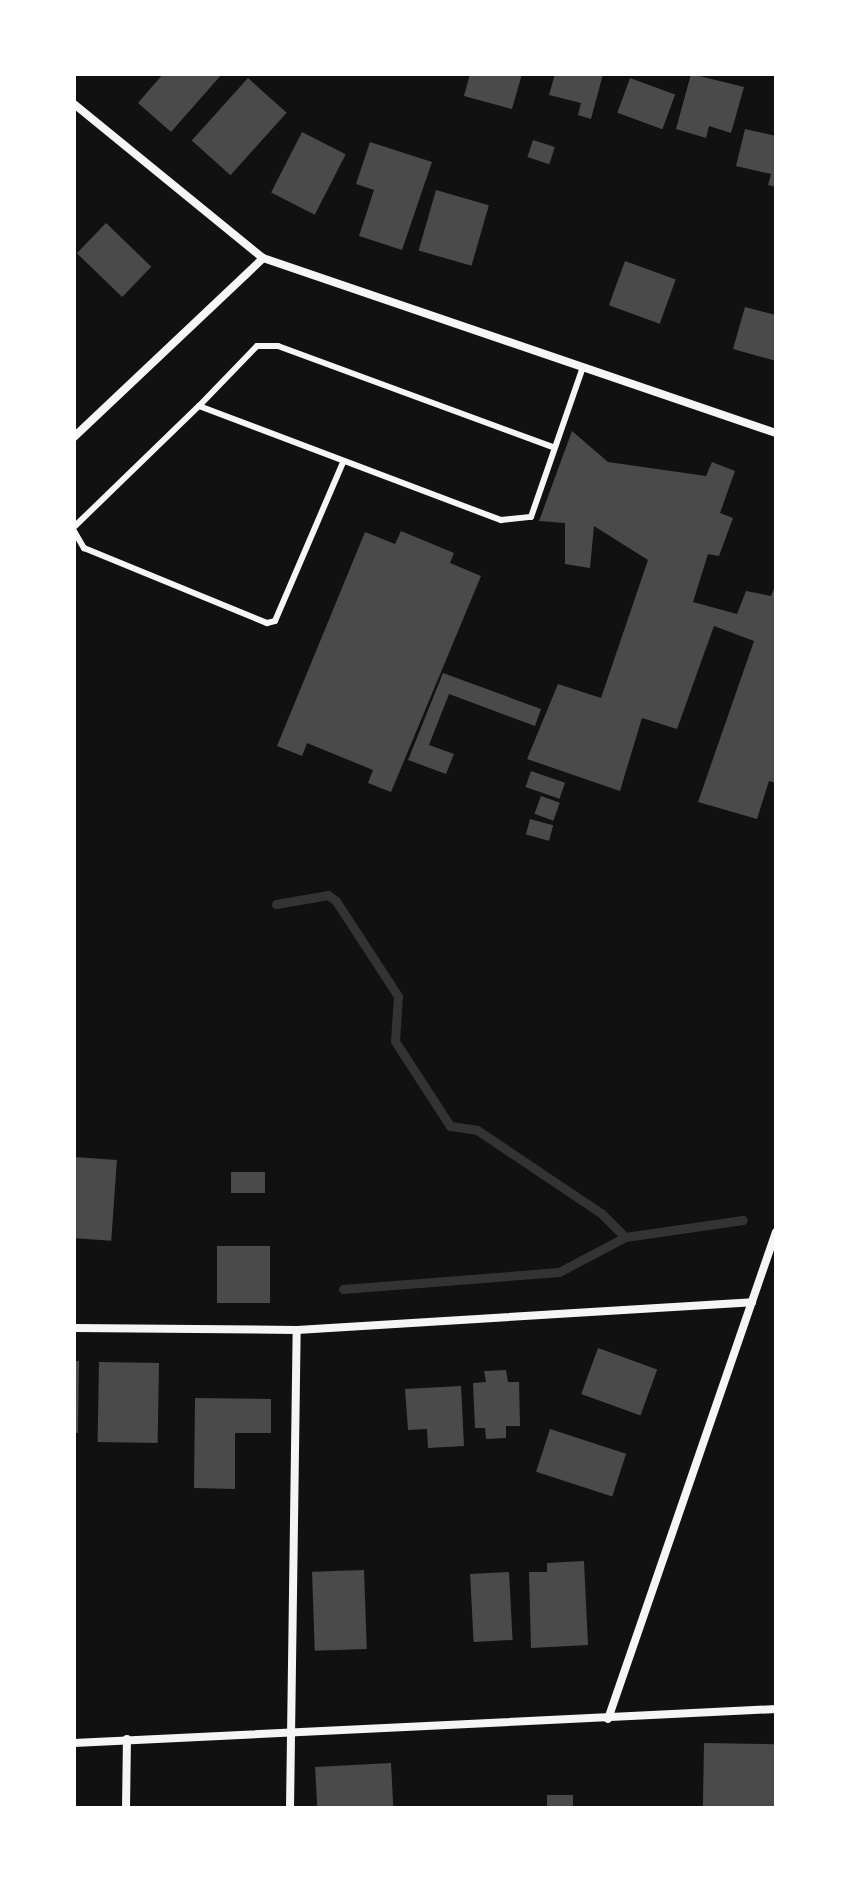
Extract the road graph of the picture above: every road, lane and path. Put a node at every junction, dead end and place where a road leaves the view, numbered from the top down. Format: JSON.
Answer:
{"nodes":[{"id":1,"x":74,"y":104,"type":"edge"},
{"id":2,"x":263,"y":258,"type":"junction"},
{"id":3,"x":583,"y":367,"type":"junction"},
{"id":4,"x":199,"y":406,"type":"junction"},
{"id":5,"x":776,"y":433,"type":"edge"},
{"id":6,"x":74,"y":437,"type":"edge"},
{"id":7,"x":553,"y":447,"type":"junction"},
{"id":8,"x":343,"y":462,"type":"junction"},
{"id":9,"x":74,"y":529,"type":"edge"},
{"id":10,"x":776,"y":1232,"type":"edge"},
{"id":11,"x":752,"y":1302,"type":"junction"},
{"id":12,"x":74,"y":1328,"type":"edge"},
{"id":13,"x":297,"y":1330,"type":"junction"},
{"id":14,"x":776,"y":1709,"type":"edge"},
{"id":15,"x":608,"y":1719,"type":"junction"},
{"id":16,"x":292,"y":1729,"type":"junction"},
{"id":17,"x":127,"y":1739,"type":"junction"},
{"id":18,"x":74,"y":1743,"type":"edge"},
{"id":19,"x":126,"y":1808,"type":"edge"},
{"id":20,"x":290,"y":1808,"type":"edge"}],
"edges":[{"from":1,"to":2,"type":"street"},
{"from":2,"to":3,"type":"street"},
{"from":2,"to":6,"type":"street"},
{"from":3,"to":5,"type":"street"},
{"from":3,"to":7,"type":"lane"},
{"from":4,"to":7,"type":"lane"},
{"from":4,"to":8,"type":"lane"},
{"from":4,"to":9,"type":"lane"},
{"from":7,"to":8,"type":"lane"},
{"from":8,"to":9,"type":"lane"},
{"from":10,"to":11,"type":"street"},
{"from":11,"to":13,"type":"street"},
{"from":11,"to":15,"type":"street"},
{"from":12,"to":13,"type":"street"},
{"from":13,"to":16,"type":"street"},
{"from":14,"to":15,"type":"street"},
{"from":15,"to":16,"type":"street"},
{"from":16,"to":17,"type":"street"},
{"from":16,"to":20,"type":"street"},
{"from":17,"to":18,"type":"street"},
{"from":17,"to":19,"type":"street"}]}
